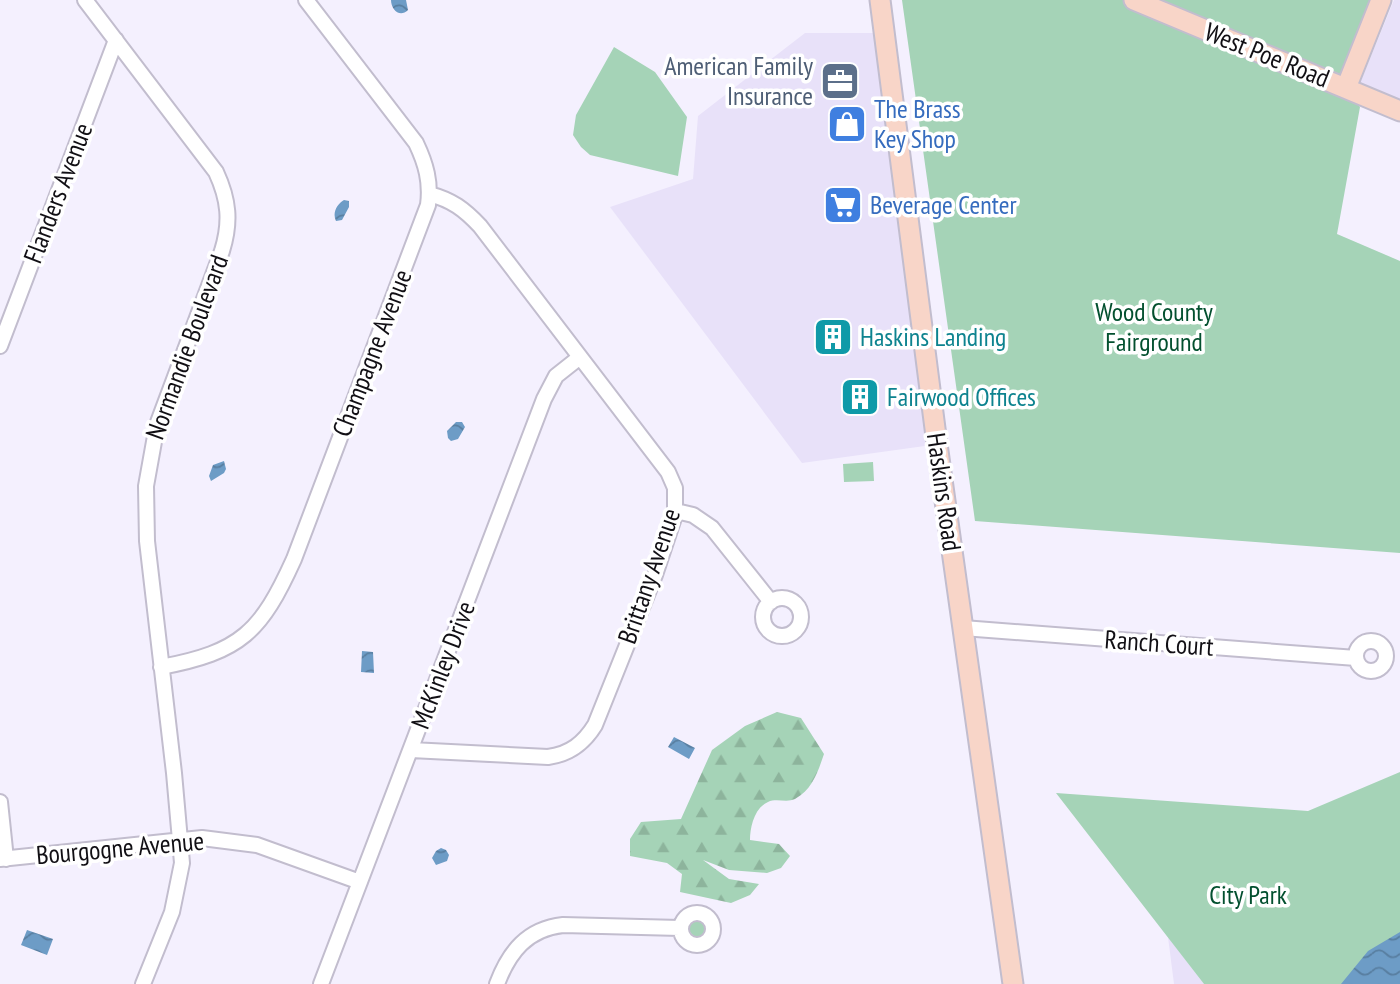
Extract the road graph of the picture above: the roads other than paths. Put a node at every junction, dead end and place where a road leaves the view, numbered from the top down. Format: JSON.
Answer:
{"nodes":[{"id":1,"x":85,"y":0,"type":"edge"},
{"id":2,"x":306,"y":0,"type":"edge"},
{"id":3,"x":880,"y":0,"type":"edge"},
{"id":4,"x":1134,"y":0,"type":"edge"},
{"id":5,"x":1381,"y":0,"type":"edge"},
{"id":6,"x":116,"y":40,"type":"junction"},
{"id":7,"x":1346,"y":88,"type":"junction"},
{"id":8,"x":1400,"y":111,"type":"edge"},
{"id":9,"x":429,"y":194,"type":"junction"},
{"id":10,"x":0,"y":346,"type":"edge"},
{"id":11,"x":580,"y":357,"type":"junction"},
{"id":12,"x":676,"y":511,"type":"junction"},
{"id":13,"x":771,"y":601,"type":"dead end"},
{"id":14,"x":963,"y":628,"type":"junction"},
{"id":15,"x":1356,"y":658,"type":"dead end"},
{"id":16,"x":161,"y":667,"type":"junction"},
{"id":17,"x":411,"y":750,"type":"junction"},
{"id":18,"x":0,"y":802,"type":"edge"},
{"id":19,"x":181,"y":839,"type":"junction"},
{"id":20,"x":3,"y":859,"type":"edge"},
{"id":21,"x":360,"y":883,"type":"junction"},
{"id":22,"x":680,"y":928,"type":"dead end"},
{"id":23,"x":143,"y":984,"type":"edge"},
{"id":24,"x":321,"y":984,"type":"edge"},
{"id":25,"x":497,"y":984,"type":"edge"},
{"id":26,"x":1013,"y":984,"type":"edge"}],
"edges":[{"from":1,"to":6,"type":"street","name":"Normandie Boulevard"},
{"from":2,"to":9,"type":"street","name":"Champagne Avenue"},
{"from":3,"to":14,"type":"main road","name":"Haskins Road"},
{"from":4,"to":7,"type":"main road","name":"West Poe Road"},
{"from":5,"to":7,"type":"main road"},
{"from":6,"to":10,"type":"street","name":"Flanders Avenue"},
{"from":6,"to":16,"type":"street","name":"Normandie Boulevard"},
{"from":7,"to":8,"type":"main road","name":"West Poe Road"},
{"from":9,"to":11,"type":"street","name":"Brittany Avenue"},
{"from":9,"to":16,"type":"street","name":"Champagne Avenue"},
{"from":11,"to":12,"type":"street","name":"Brittany Avenue"},
{"from":11,"to":17,"type":"street","name":"McKinley Drive"},
{"from":12,"to":13,"type":"street"},
{"from":12,"to":17,"type":"street","name":"Brittany Avenue"},
{"from":14,"to":15,"type":"street","name":"Ranch Court"},
{"from":14,"to":26,"type":"main road","name":"Haskins Road"},
{"from":16,"to":19,"type":"street","name":"Normandie Boulevard"},
{"from":17,"to":21,"type":"street","name":"McKinley Drive"},
{"from":18,"to":20,"type":"street"},
{"from":19,"to":20,"type":"street","name":"Bourgogne Avenue"},
{"from":19,"to":21,"type":"street","name":"Bourgogne Avenue"},
{"from":19,"to":23,"type":"street","name":"Normandie Boulevard"},
{"from":21,"to":24,"type":"street","name":"McKinley Drive"},
{"from":22,"to":25,"type":"street"}]}
